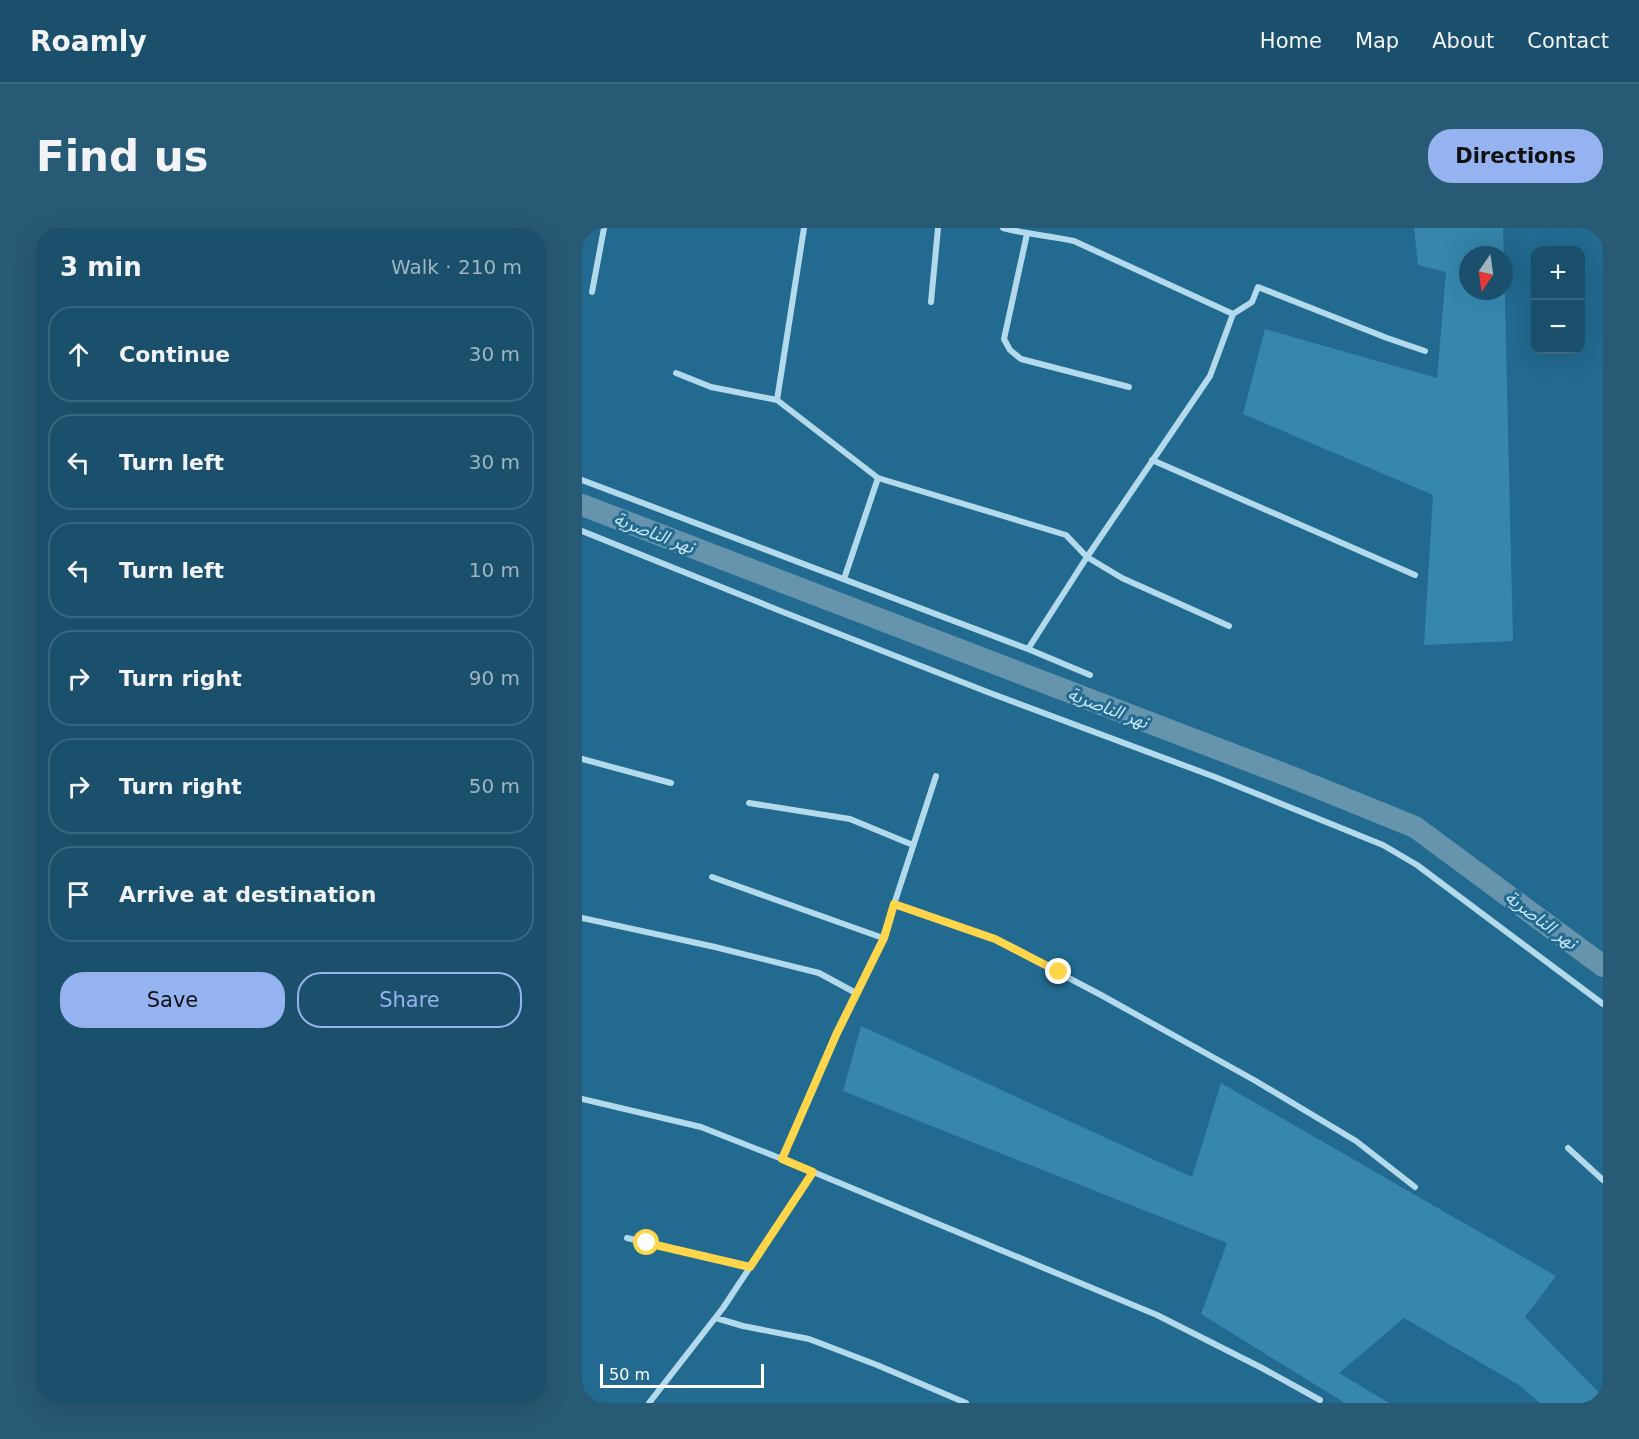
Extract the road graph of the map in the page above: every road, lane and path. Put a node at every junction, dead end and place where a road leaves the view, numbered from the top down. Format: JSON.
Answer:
{"nodes":[{"id":1,"x":604,"y":228,"type":"edge"},
{"id":2,"x":804,"y":228,"type":"edge"},
{"id":3,"x":938,"y":228,"type":"edge"},
{"id":4,"x":1003,"y":228,"type":"edge"},
{"id":5,"x":1055,"y":228,"type":"edge"},
{"id":6,"x":1027,"y":234,"type":"junction"},
{"id":7,"x":1053,"y":237,"type":"junction"},
{"id":8,"x":592,"y":292,"type":"dead end"},
{"id":9,"x":931,"y":302,"type":"dead end"},
{"id":10,"x":1233,"y":314,"type":"junction"},
{"id":11,"x":1425,"y":351,"type":"dead end"},
{"id":12,"x":676,"y":373,"type":"dead end"},
{"id":13,"x":1129,"y":387,"type":"dead end"},
{"id":14,"x":777,"y":400,"type":"junction"},
{"id":15,"x":1152,"y":460,"type":"junction"},
{"id":16,"x":878,"y":478,"type":"junction"},
{"id":17,"x":582,"y":480,"type":"edge"},
{"id":18,"x":582,"y":531,"type":"edge"},
{"id":19,"x":1087,"y":557,"type":"junction"},
{"id":20,"x":1414,"y":575,"type":"dead end"},
{"id":21,"x":844,"y":579,"type":"junction"},
{"id":22,"x":1229,"y":626,"type":"dead end"},
{"id":23,"x":1028,"y":649,"type":"junction"},
{"id":24,"x":1090,"y":675,"type":"dead end"},
{"id":25,"x":582,"y":759,"type":"edge"},
{"id":26,"x":936,"y":776,"type":"dead end"},
{"id":27,"x":671,"y":783,"type":"dead end"},
{"id":28,"x":749,"y":803,"type":"dead end"},
{"id":29,"x":913,"y":845,"type":"junction"},
{"id":30,"x":712,"y":877,"type":"dead end"},
{"id":31,"x":894,"y":904,"type":"junction"},
{"id":32,"x":582,"y":918,"type":"edge"},
{"id":33,"x":884,"y":938,"type":"junction"},
{"id":34,"x":856,"y":993,"type":"junction"},
{"id":35,"x":1603,"y":1004,"type":"edge"},
{"id":36,"x":582,"y":1099,"type":"edge"},
{"id":37,"x":1568,"y":1148,"type":"dead end"},
{"id":38,"x":782,"y":1159,"type":"junction"},
{"id":39,"x":813,"y":1172,"type":"junction"},
{"id":40,"x":1603,"y":1180,"type":"edge"},
{"id":41,"x":1415,"y":1187,"type":"dead end"},
{"id":42,"x":627,"y":1238,"type":"dead end"},
{"id":43,"x":750,"y":1267,"type":"junction"},
{"id":44,"x":716,"y":1318,"type":"junction"},
{"id":45,"x":1320,"y":1400,"type":"dead end"},
{"id":46,"x":649,"y":1403,"type":"edge"},
{"id":47,"x":966,"y":1403,"type":"edge"}],
"edges":[{"from":1,"to":8,"type":"street"},
{"from":2,"to":14,"type":"street"},
{"from":3,"to":9,"type":"street"},
{"from":4,"to":6,"type":"street"},
{"from":5,"to":7,"type":"street"},
{"from":6,"to":7,"type":"street"},
{"from":6,"to":13,"type":"street"},
{"from":7,"to":10,"type":"street"},
{"from":10,"to":11,"type":"street"},
{"from":10,"to":15,"type":"street"},
{"from":12,"to":14,"type":"street"},
{"from":14,"to":16,"type":"street"},
{"from":15,"to":19,"type":"street"},
{"from":15,"to":20,"type":"street"},
{"from":16,"to":19,"type":"street"},
{"from":16,"to":21,"type":"street"},
{"from":17,"to":21,"type":"street"},
{"from":18,"to":35,"type":"street"},
{"from":19,"to":22,"type":"street"},
{"from":19,"to":23,"type":"street"},
{"from":21,"to":23,"type":"street"},
{"from":23,"to":24,"type":"street"},
{"from":25,"to":27,"type":"street"},
{"from":26,"to":29,"type":"street"},
{"from":28,"to":29,"type":"street"},
{"from":29,"to":31,"type":"street"},
{"from":30,"to":33,"type":"street"},
{"from":31,"to":33,"type":"street"},
{"from":31,"to":41,"type":"street"},
{"from":32,"to":34,"type":"street"},
{"from":33,"to":34,"type":"street"},
{"from":34,"to":38,"type":"street"},
{"from":36,"to":38,"type":"street"},
{"from":37,"to":40,"type":"street"},
{"from":38,"to":39,"type":"street"},
{"from":39,"to":43,"type":"street"},
{"from":39,"to":45,"type":"street"},
{"from":42,"to":43,"type":"street"},
{"from":43,"to":44,"type":"street"},
{"from":44,"to":46,"type":"street"},
{"from":44,"to":47,"type":"street"}]}
